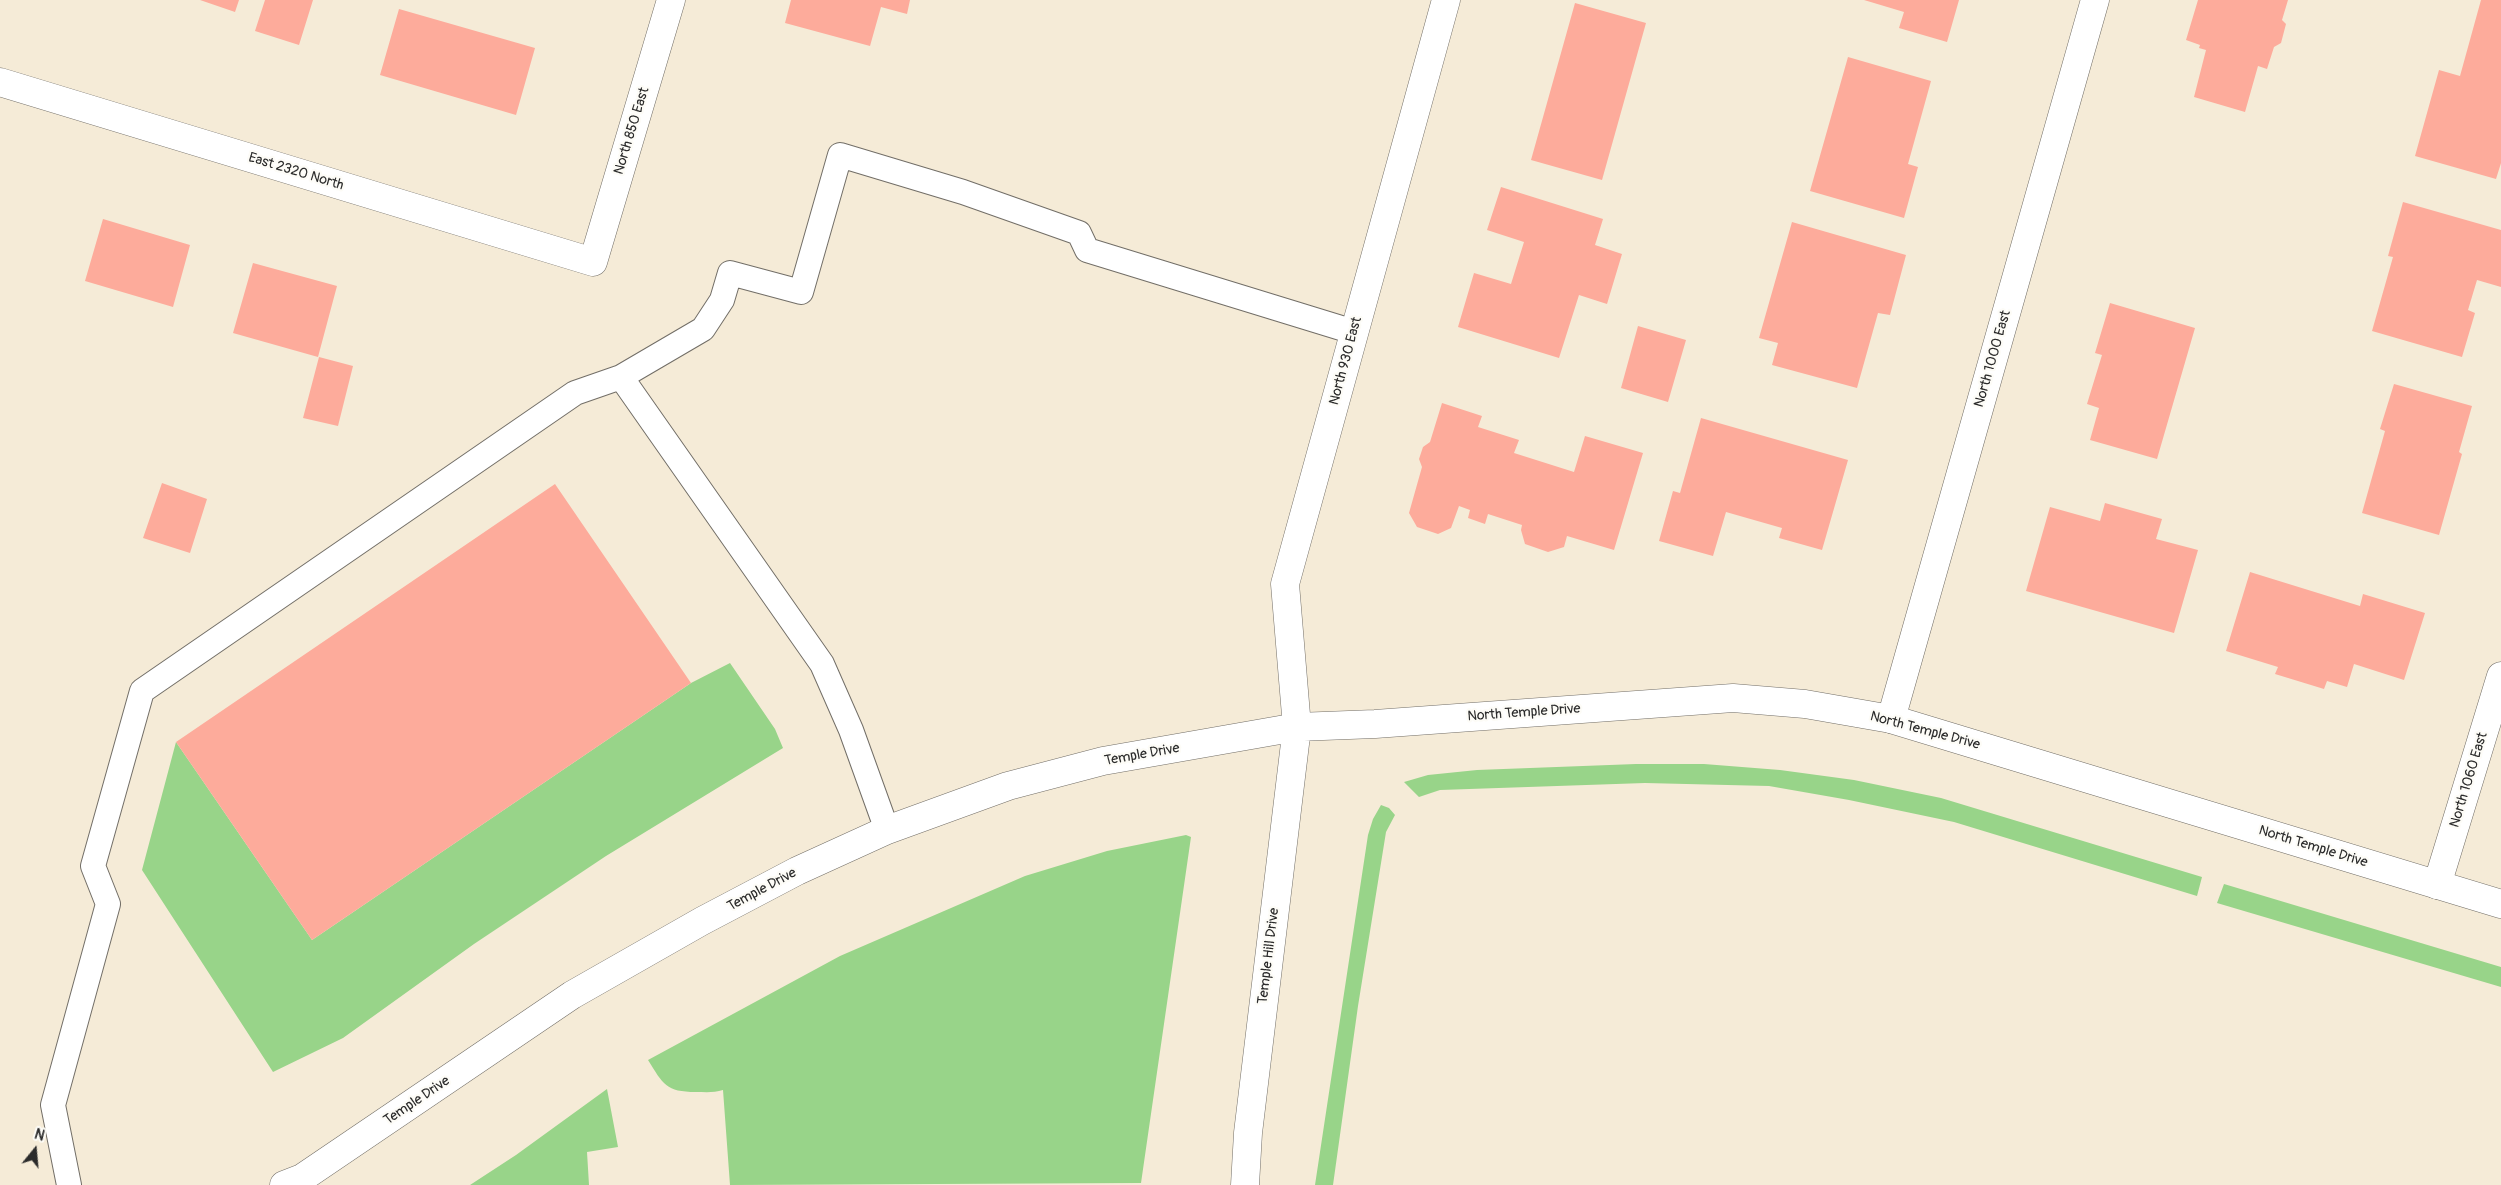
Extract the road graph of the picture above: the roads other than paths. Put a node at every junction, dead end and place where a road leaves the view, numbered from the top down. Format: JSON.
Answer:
{"nodes":[{"id":1,"x":671,"y":0,"type":"edge"},
{"id":2,"x":1446,"y":0,"type":"edge"},
{"id":3,"x":2095,"y":0,"type":"edge"},
{"id":4,"x":0,"y":82,"type":"edge"},
{"id":5,"x":593,"y":262,"type":"joint"},
{"id":6,"x":1354,"y":332,"type":"junction"},
{"id":7,"x":621,"y":377,"type":"junction"},
{"id":8,"x":2501,"y":676,"type":"edge"},
{"id":9,"x":1891,"y":719,"type":"junction"},
{"id":10,"x":1297,"y":727,"type":"junction"},
{"id":11,"x":887,"y":830,"type":"junction"},
{"id":12,"x":2437,"y":885,"type":"junction"},
{"id":13,"x":2501,"y":904,"type":"edge"},
{"id":14,"x":69,"y":1185,"type":"edge"},
{"id":15,"x":284,"y":1185,"type":"edge"},
{"id":16,"x":1245,"y":1185,"type":"edge"}],
"edges":[{"from":1,"to":5,"type":"street","name":"North 850 East"},
{"from":2,"to":6,"type":"street","name":"North 930 East"},
{"from":3,"to":9,"type":"street","name":"North 1000 East"},
{"from":4,"to":5,"type":"street","name":"East 2320 North"},
{"from":6,"to":7,"type":"lane"},
{"from":6,"to":10,"type":"street","name":"North 930 East"},
{"from":7,"to":11,"type":"lane"},
{"from":7,"to":14,"type":"lane"},
{"from":8,"to":12,"type":"street","name":"North 1060 East"},
{"from":9,"to":10,"type":"street","name":"North Temple Drive"},
{"from":9,"to":12,"type":"street","name":"North Temple Drive"},
{"from":10,"to":11,"type":"street","name":"Temple Drive"},
{"from":10,"to":16,"type":"street","name":"Temple Hill Drive"},
{"from":11,"to":15,"type":"street","name":"Temple Drive"},
{"from":12,"to":13,"type":"street","name":"North Temple Drive"}]}
